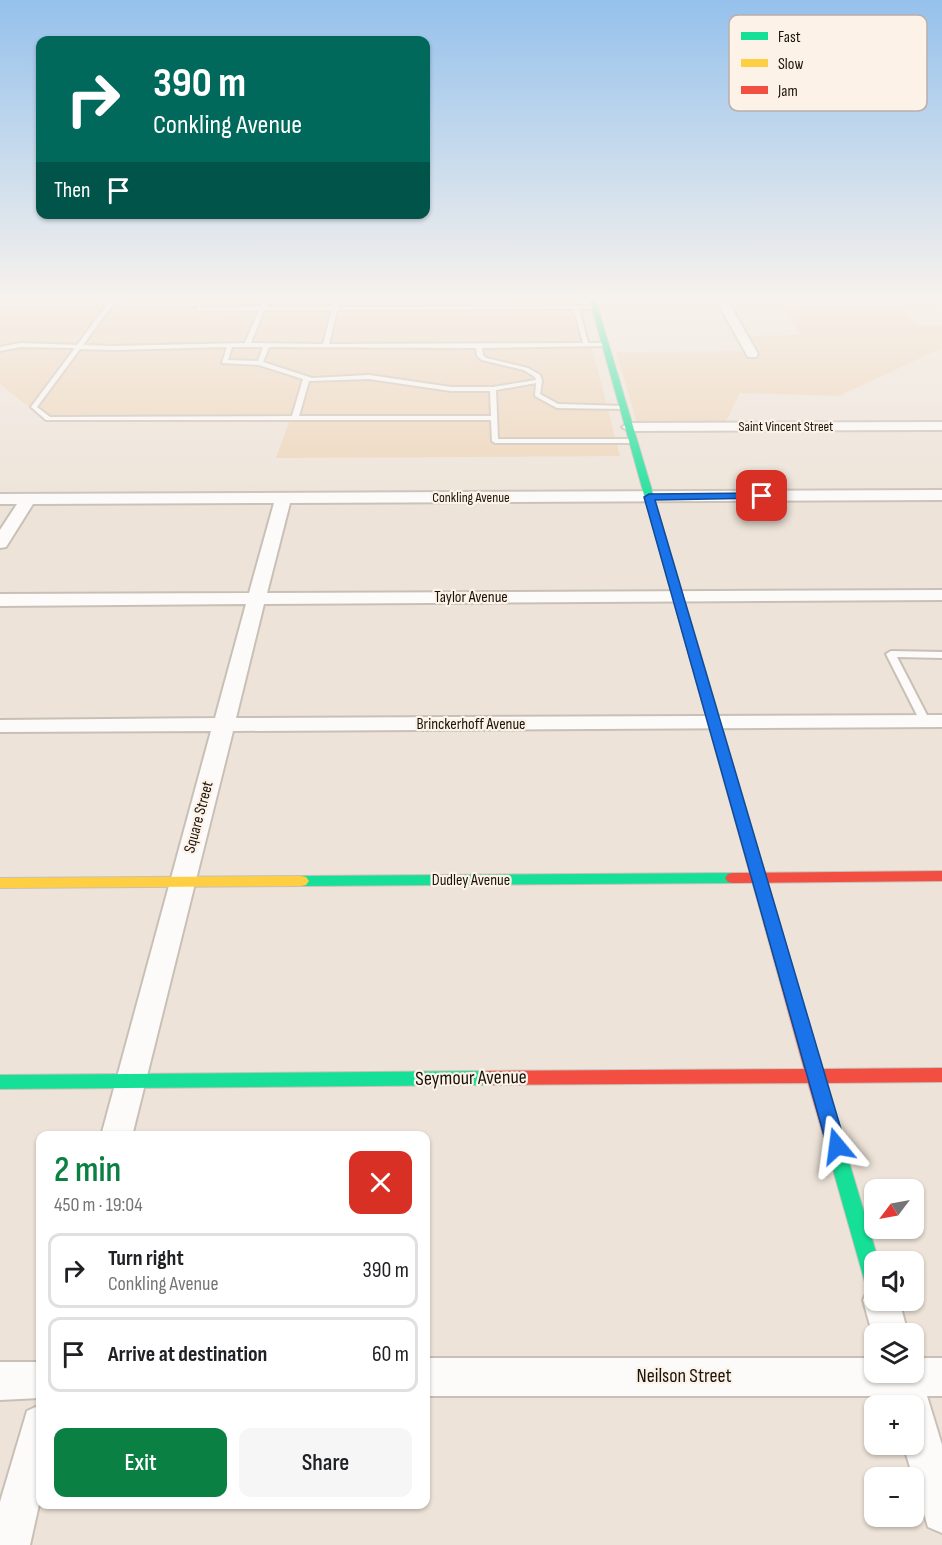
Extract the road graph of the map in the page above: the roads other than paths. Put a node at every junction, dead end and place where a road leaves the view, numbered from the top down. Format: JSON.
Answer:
{"nodes":[{"id":1,"x":61,"y":370,"type":"edge"},
{"id":2,"x":280,"y":370,"type":"edge"},
{"id":3,"x":528,"y":370,"type":"edge"},
{"id":4,"x":613,"y":370,"type":"edge"},
{"id":5,"x":306,"y":379,"type":"junction"},
{"id":6,"x":539,"y":381,"type":"junction"},
{"id":7,"x":493,"y":389,"type":"junction"},
{"id":8,"x":624,"y":408,"type":"junction"},
{"id":9,"x":295,"y":418,"type":"junction"},
{"id":10,"x":494,"y":418,"type":"junction"},
{"id":11,"x":942,"y":426,"type":"edge"},
{"id":12,"x":631,"y":434,"type":"junction"},
{"id":13,"x":942,"y":495,"type":"edge"},
{"id":14,"x":649,"y":497,"type":"junction"},
{"id":15,"x":283,"y":498,"type":"junction"},
{"id":16,"x":0,"y":499,"type":"edge"},
{"id":17,"x":28,"y":499,"type":"junction"},
{"id":18,"x":0,"y":543,"type":"edge"},
{"id":19,"x":678,"y":596,"type":"junction"},
{"id":20,"x":942,"y":596,"type":"edge"},
{"id":21,"x":258,"y":598,"type":"junction"},
{"id":22,"x":0,"y":600,"type":"edge"},
{"id":23,"x":942,"y":655,"type":"edge"},
{"id":24,"x":933,"y":721,"type":"edge"},
{"id":25,"x":715,"y":723,"type":"junction"},
{"id":26,"x":223,"y":725,"type":"junction"},
{"id":27,"x":0,"y":726,"type":"edge"},
{"id":28,"x":942,"y":876,"type":"edge"},
{"id":29,"x":760,"y":878,"type":"junction"},
{"id":30,"x":182,"y":882,"type":"junction"},
{"id":31,"x":0,"y":883,"type":"edge"},
{"id":32,"x":816,"y":1075,"type":"junction"},
{"id":33,"x":942,"y":1075,"type":"edge"},
{"id":34,"x":130,"y":1081,"type":"junction"},
{"id":35,"x":0,"y":1082,"type":"edge"},
{"id":36,"x":117,"y":1131,"type":"edge"},
{"id":37,"x":866,"y":1251,"type":"edge"},
{"id":38,"x":430,"y":1377,"type":"edge"},
{"id":39,"x":942,"y":1377,"type":"edge"},
{"id":40,"x":36,"y":1380,"type":"edge"},
{"id":41,"x":0,"y":1381,"type":"edge"},
{"id":42,"x":905,"y":1385,"type":"edge"},
{"id":43,"x":36,"y":1440,"type":"edge"},
{"id":44,"x":924,"y":1450,"type":"edge"},
{"id":45,"x":942,"y":1513,"type":"edge"},
{"id":46,"x":9,"y":1545,"type":"edge"}],
"edges":[{"from":1,"to":9,"type":"lane"},
{"from":2,"to":5,"type":"lane"},
{"from":3,"to":6,"type":"lane"},
{"from":4,"to":8,"type":"street"},
{"from":5,"to":7,"type":"lane"},
{"from":5,"to":9,"type":"lane"},
{"from":6,"to":7,"type":"lane"},
{"from":6,"to":8,"type":"lane"},
{"from":7,"to":10,"type":"lane"},
{"from":8,"to":12,"type":"street"},
{"from":9,"to":10,"type":"lane"},
{"from":10,"to":12,"type":"lane"},
{"from":11,"to":12,"type":"street","name":"Saint Vincent Street"},
{"from":12,"to":14,"type":"street"},
{"from":13,"to":14,"type":"street","name":"Conkling Avenue"},
{"from":14,"to":15,"type":"street","name":"Conkling Avenue"},
{"from":14,"to":19,"type":"street"},
{"from":15,"to":17,"type":"street","name":"Conkling Avenue"},
{"from":15,"to":21,"type":"street","name":"Square Street"},
{"from":16,"to":17,"type":"street","name":"Conkling Avenue"},
{"from":17,"to":18,"type":"street"},
{"from":19,"to":20,"type":"street","name":"Taylor Avenue"},
{"from":19,"to":21,"type":"street","name":"Taylor Avenue"},
{"from":19,"to":25,"type":"street"},
{"from":21,"to":22,"type":"street","name":"Taylor Avenue"},
{"from":21,"to":26,"type":"street","name":"Square Street"},
{"from":23,"to":24,"type":"lane"},
{"from":24,"to":25,"type":"street","name":"Brinckerhoff Avenue"},
{"from":25,"to":26,"type":"street","name":"Brinckerhoff Avenue"},
{"from":25,"to":29,"type":"street"},
{"from":26,"to":27,"type":"street","name":"Brinckerhoff Avenue"},
{"from":26,"to":30,"type":"street","name":"Square Street"},
{"from":28,"to":29,"type":"street","name":"Dudley Avenue"},
{"from":29,"to":30,"type":"street","name":"Dudley Avenue"},
{"from":29,"to":32,"type":"street"},
{"from":30,"to":31,"type":"street","name":"Dudley Avenue"},
{"from":30,"to":34,"type":"street","name":"Square Street"},
{"from":32,"to":33,"type":"street","name":"Seymour Avenue"},
{"from":32,"to":34,"type":"street","name":"Seymour Avenue"},
{"from":32,"to":37,"type":"street"},
{"from":34,"to":35,"type":"street","name":"Seymour Avenue"},
{"from":34,"to":36,"type":"street","name":"Square Street"},
{"from":38,"to":42,"type":"street","name":"Neilson Street"},
{"from":39,"to":42,"type":"street","name":"Neilson Street"},
{"from":40,"to":41,"type":"street"},
{"from":43,"to":46,"type":"street"},
{"from":44,"to":45,"type":"street"}]}
